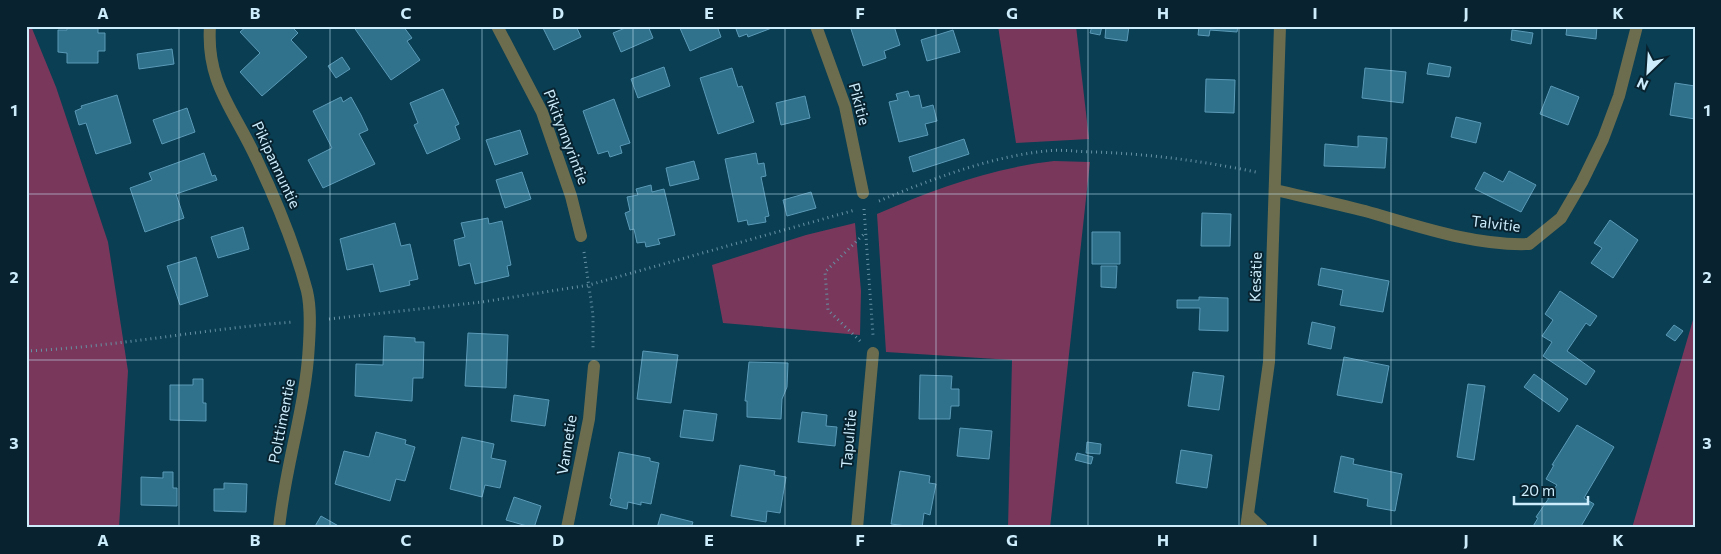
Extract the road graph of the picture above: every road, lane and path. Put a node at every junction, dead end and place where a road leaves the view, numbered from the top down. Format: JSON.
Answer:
{"nodes":[{"id":1,"x":210,"y":26,"type":"edge"},
{"id":2,"x":497,"y":26,"type":"edge"},
{"id":3,"x":816,"y":26,"type":"edge"},
{"id":4,"x":1280,"y":26,"type":"edge"},
{"id":5,"x":1637,"y":26,"type":"edge"},
{"id":6,"x":1276,"y":176,"type":"junction"},
{"id":7,"x":1275,"y":190,"type":"junction"},
{"id":8,"x":863,"y":193,"type":"joint"},
{"id":9,"x":873,"y":204,"type":"dead end"},
{"id":10,"x":864,"y":208,"type":"junction"},
{"id":11,"x":866,"y":232,"type":"junction"},
{"id":12,"x":582,"y":236,"type":"joint"},
{"id":13,"x":590,"y":285,"type":"junction"},
{"id":14,"x":310,"y":320,"type":"junction"},
{"id":15,"x":26,"y":351,"type":"edge"},
{"id":16,"x":873,"y":353,"type":"junction"},
{"id":17,"x":594,"y":366,"type":"joint"},
{"id":18,"x":1248,"y":515,"type":"junction"},
{"id":19,"x":279,"y":528,"type":"edge"},
{"id":20,"x":567,"y":528,"type":"edge"},
{"id":21,"x":857,"y":528,"type":"edge"},
{"id":22,"x":1246,"y":528,"type":"edge"},
{"id":23,"x":1262,"y":528,"type":"edge"}],
"edges":[{"from":1,"to":14,"type":"street","name":"Pikipannuntie"},
{"from":2,"to":12,"type":"street","name":"Pikitynnyrintie"},
{"from":3,"to":8,"type":"street","name":"Pikitie"},
{"from":4,"to":6,"type":"street","name":"Kesätie"},
{"from":5,"to":7,"type":"street","name":"Talvitie"},
{"from":6,"to":7,"type":"street","name":"Kesätie"},
{"from":6,"to":9,"type":"path"},
{"from":7,"to":18,"type":"street","name":"Kesätie"},
{"from":8,"to":10,"type":"path"},
{"from":10,"to":11,"type":"path"},
{"from":10,"to":13,"type":"path"},
{"from":11,"to":16,"type":"path"},
{"from":11,"to":16,"type":"path"},
{"from":12,"to":13,"type":"path"},
{"from":13,"to":14,"type":"path"},
{"from":13,"to":17,"type":"path"},
{"from":14,"to":15,"type":"path"},
{"from":14,"to":19,"type":"street","name":"Polttimentie"},
{"from":16,"to":21,"type":"street","name":"Tapulitie"},
{"from":17,"to":20,"type":"street","name":"Vannetie"},
{"from":18,"to":22,"type":"street","name":"Kesätie"},
{"from":18,"to":23,"type":"street"}]}
